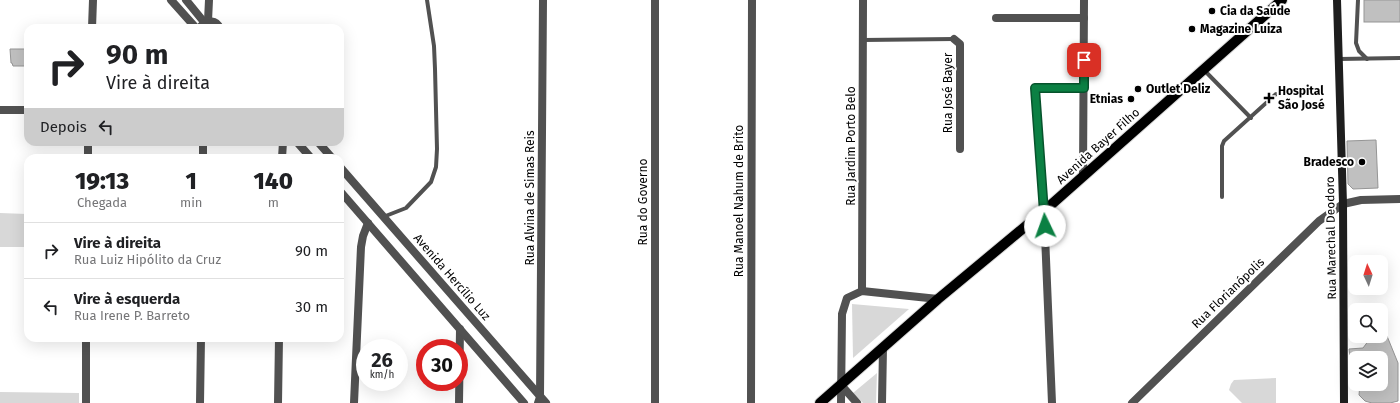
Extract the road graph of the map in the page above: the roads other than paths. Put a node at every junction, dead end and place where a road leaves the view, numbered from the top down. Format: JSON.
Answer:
{"nodes":[{"id":1,"x":93,"y":0,"type":"edge"},
{"id":2,"x":171,"y":0,"type":"edge"},
{"id":3,"x":186,"y":0,"type":"edge"},
{"id":4,"x":209,"y":0,"type":"edge"},
{"id":5,"x":427,"y":0,"type":"edge"},
{"id":6,"x":543,"y":0,"type":"edge"},
{"id":7,"x":655,"y":0,"type":"edge"},
{"id":8,"x":752,"y":0,"type":"edge"},
{"id":9,"x":863,"y":0,"type":"edge"},
{"id":10,"x":1084,"y":0,"type":"edge"},
{"id":11,"x":1282,"y":0,"type":"edge"},
{"id":12,"x":1337,"y":0,"type":"edge"},
{"id":13,"x":1358,"y":0,"type":"edge"},
{"id":14,"x":996,"y":18,"type":"dead end"},
{"id":15,"x":1084,"y":18,"type":"junction"},
{"id":16,"x":92,"y":24,"type":"edge"},
{"id":17,"x":192,"y":24,"type":"edge"},
{"id":18,"x":204,"y":24,"type":"edge"},
{"id":19,"x":217,"y":24,"type":"edge"},
{"id":20,"x":954,"y":39,"type":"joint"},
{"id":21,"x":863,"y":40,"type":"junction"},
{"id":22,"x":1367,"y":58,"type":"junction"},
{"id":23,"x":1400,"y":58,"type":"edge"},
{"id":24,"x":1339,"y":59,"type":"junction"},
{"id":25,"x":1203,"y":70,"type":"junction"},
{"id":26,"x":1084,"y":88,"type":"junction"},
{"id":27,"x":1276,"y":94,"type":"dead end"},
{"id":28,"x":0,"y":110,"type":"edge"},
{"id":29,"x":24,"y":110,"type":"edge"},
{"id":30,"x":1251,"y":118,"type":"junction"},
{"id":31,"x":300,"y":146,"type":"edge"},
{"id":32,"x":322,"y":146,"type":"edge"},
{"id":33,"x":960,"y":149,"type":"dead end"},
{"id":34,"x":308,"y":154,"type":"edge"},
{"id":35,"x":328,"y":154,"type":"edge"},
{"id":36,"x":344,"y":172,"type":"edge"},
{"id":37,"x":1083,"y":176,"type":"junction"},
{"id":38,"x":344,"y":196,"type":"edge"},
{"id":39,"x":1222,"y":197,"type":"dead end"},
{"id":40,"x":1400,"y":199,"type":"edge"},
{"id":41,"x":1343,"y":204,"type":"junction"},
{"id":42,"x":1044,"y":211,"type":"junction"},
{"id":43,"x":383,"y":217,"type":"junction"},
{"id":44,"x":368,"y":224,"type":"junction"},
{"id":45,"x":862,"y":291,"type":"junction"},
{"id":46,"x":938,"y":299,"type":"junction"},
{"id":47,"x":460,"y":329,"type":"junction"},
{"id":48,"x":86,"y":342,"type":"edge"},
{"id":49,"x":201,"y":342,"type":"edge"},
{"id":50,"x":279,"y":342,"type":"edge"},
{"id":51,"x":883,"y":348,"type":"junction"},
{"id":52,"x":841,"y":385,"type":"junction"},
{"id":53,"x":541,"y":401,"type":"edge"},
{"id":54,"x":86,"y":403,"type":"edge"},
{"id":55,"x":200,"y":403,"type":"edge"},
{"id":56,"x":278,"y":403,"type":"edge"},
{"id":57,"x":354,"y":403,"type":"edge"},
{"id":58,"x":459,"y":403,"type":"edge"},
{"id":59,"x":524,"y":403,"type":"edge"},
{"id":60,"x":655,"y":403,"type":"edge"},
{"id":61,"x":750,"y":403,"type":"edge"},
{"id":62,"x":820,"y":403,"type":"edge"},
{"id":63,"x":841,"y":403,"type":"edge"},
{"id":64,"x":857,"y":403,"type":"edge"},
{"id":65,"x":882,"y":403,"type":"edge"},
{"id":66,"x":1052,"y":403,"type":"edge"},
{"id":67,"x":1132,"y":403,"type":"edge"},
{"id":68,"x":1344,"y":403,"type":"edge"}],
"edges":[{"from":1,"to":16,"type":"street"},
{"from":2,"to":17,"type":"street"},
{"from":3,"to":18,"type":"street"},
{"from":4,"to":18,"type":"street"},
{"from":5,"to":43,"type":"lane"},
{"from":6,"to":53,"type":"street","name":"Rua Alvina de Simas Reis"},
{"from":7,"to":60,"type":"street","name":"Rua do Governo"},
{"from":8,"to":61,"type":"street","name":"Rua Manoel Nahum de Brito"},
{"from":9,"to":21,"type":"street","name":"Rua Jardim Porto Belo"},
{"from":10,"to":15,"type":"street"},
{"from":11,"to":25,"type":"main road","name":"Avenida Bayer Filho"},
{"from":12,"to":24,"type":"main road","name":"Rua Marechal Deodoro"},
{"from":13,"to":22,"type":"lane"},
{"from":14,"to":15,"type":"street"},
{"from":15,"to":26,"type":"street"},
{"from":18,"to":19,"type":"street"},
{"from":20,"to":21,"type":"lane"},
{"from":20,"to":33,"type":"street","name":"Rua José Bayer"},
{"from":21,"to":45,"type":"street","name":"Rua Jardim Porto Belo"},
{"from":22,"to":23,"type":"lane"},
{"from":22,"to":24,"type":"lane"},
{"from":24,"to":41,"type":"main road","name":"Rua Marechal Deodoro"},
{"from":25,"to":30,"type":"lane"},
{"from":25,"to":37,"type":"main road","name":"Avenida Bayer Filho"},
{"from":26,"to":37,"type":"street"},
{"from":26,"to":42,"type":"street"},
{"from":27,"to":30,"type":"lane"},
{"from":28,"to":29,"type":"street"},
{"from":30,"to":39,"type":"lane"},
{"from":31,"to":34,"type":"street"},
{"from":32,"to":35,"type":"street"},
{"from":36,"to":43,"type":"street","name":"Avenida Hercílio Luz"},
{"from":37,"to":42,"type":"main road","name":"Avenida Bayer Filho"},
{"from":38,"to":44,"type":"street"},
{"from":40,"to":41,"type":"street"},
{"from":41,"to":67,"type":"street","name":"Rua Florianópolis"},
{"from":41,"to":68,"type":"main road","name":"Rua Marechal Deodoro"},
{"from":42,"to":46,"type":"main road","name":"Avenida Bayer Filho"},
{"from":42,"to":66,"type":"street"},
{"from":43,"to":53,"type":"street","name":"Avenida Hercílio Luz"},
{"from":44,"to":47,"type":"street"},
{"from":44,"to":57,"type":"street"},
{"from":45,"to":46,"type":"street"},
{"from":45,"to":52,"type":"street"},
{"from":46,"to":51,"type":"main road","name":"Avenida Bayer Filho"},
{"from":47,"to":58,"type":"street"},
{"from":47,"to":59,"type":"street"},
{"from":48,"to":54,"type":"street"},
{"from":49,"to":55,"type":"street"},
{"from":50,"to":56,"type":"street"},
{"from":51,"to":52,"type":"main road","name":"Avenida Bayer Filho"},
{"from":51,"to":65,"type":"street"},
{"from":52,"to":62,"type":"main road","name":"Avenida Bayer Filho"},
{"from":52,"to":63,"type":"street"},
{"from":52,"to":64,"type":"street"}]}
